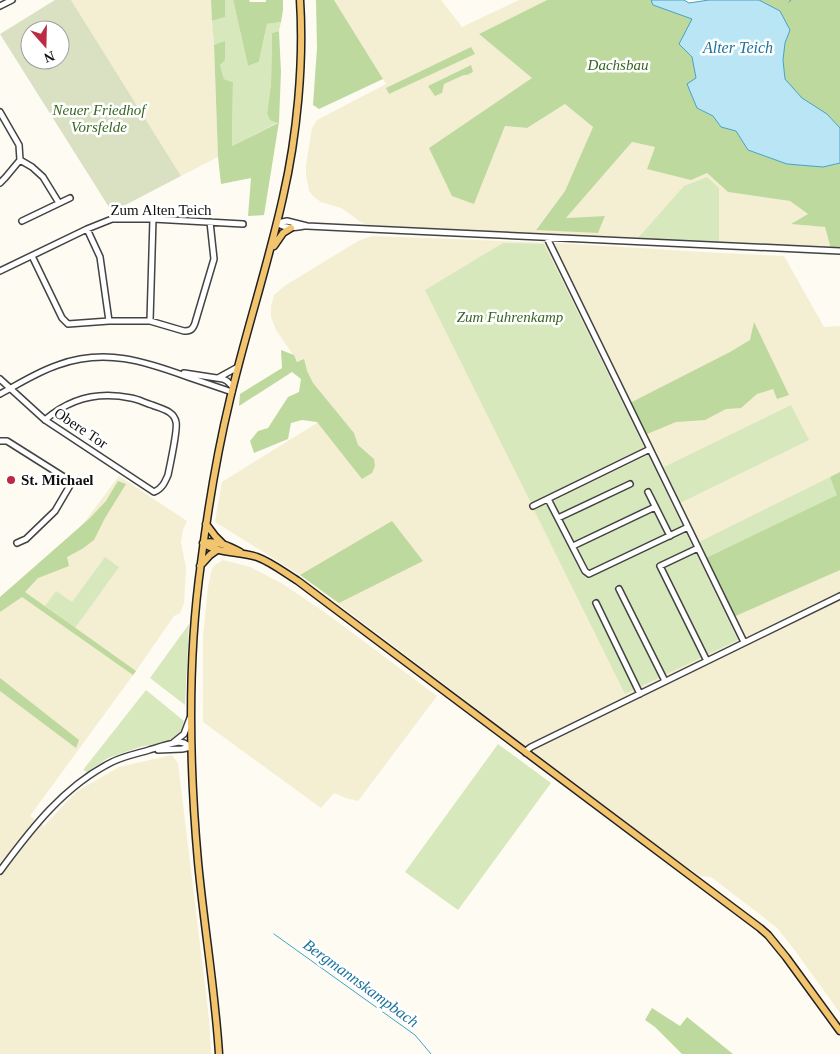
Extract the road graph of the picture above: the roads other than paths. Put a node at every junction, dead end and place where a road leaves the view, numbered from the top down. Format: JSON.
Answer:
{"nodes":[{"id":1,"x":12,"y":0,"type":"edge"},
{"id":2,"x":300,"y":0,"type":"edge"},
{"id":3,"x":0,"y":6,"type":"edge"},
{"id":4,"x":1,"y":115,"type":"edge"},
{"id":5,"x":20,"y":160,"type":"junction"},
{"id":6,"x":0,"y":183,"type":"edge"},
{"id":7,"x":70,"y":198,"type":"dead end"},
{"id":8,"x":59,"y":203,"type":"junction"},
{"id":9,"x":153,"y":220,"type":"junction"},
{"id":10,"x":22,"y":221,"type":"dead end"},
{"id":11,"x":210,"y":222,"type":"junction"},
{"id":12,"x":277,"y":223,"type":"junction"},
{"id":13,"x":243,"y":224,"type":"dead end"},
{"id":14,"x":307,"y":226,"type":"junction"},
{"id":15,"x":291,"y":228,"type":"junction"},
{"id":16,"x":86,"y":229,"type":"junction"},
{"id":17,"x":547,"y":238,"type":"junction"},
{"id":18,"x":840,"y":252,"type":"edge"},
{"id":19,"x":269,"y":254,"type":"junction"},
{"id":20,"x":32,"y":256,"type":"junction"},
{"id":21,"x":0,"y":272,"type":"edge"},
{"id":22,"x":109,"y":321,"type":"junction"},
{"id":23,"x":150,"y":321,"type":"junction"},
{"id":24,"x":238,"y":367,"type":"junction"},
{"id":25,"x":177,"y":372,"type":"junction"},
{"id":26,"x":218,"y":378,"type":"junction"},
{"id":27,"x":0,"y":379,"type":"edge"},
{"id":28,"x":10,"y":389,"type":"junction"},
{"id":29,"x":233,"y":390,"type":"junction"},
{"id":30,"x":0,"y":394,"type":"edge"},
{"id":31,"x":45,"y":420,"type":"junction"},
{"id":32,"x":0,"y":441,"type":"edge"},
{"id":33,"x":650,"y":449,"type":"junction"},
{"id":34,"x":630,"y":484,"type":"dead end"},
{"id":35,"x":648,"y":492,"type":"dead end"},
{"id":36,"x":548,"y":498,"type":"junction"},
{"id":37,"x":533,"y":506,"type":"dead end"},
{"id":38,"x":655,"y":507,"type":"junction"},
{"id":39,"x":558,"y":518,"type":"junction"},
{"id":40,"x":206,"y":524,"type":"junction"},
{"id":41,"x":688,"y":527,"type":"junction"},
{"id":42,"x":670,"y":536,"type":"junction"},
{"id":43,"x":17,"y":543,"type":"dead end"},
{"id":44,"x":204,"y":543,"type":"junction"},
{"id":45,"x":224,"y":544,"type":"junction"},
{"id":46,"x":573,"y":546,"type":"junction"},
{"id":47,"x":698,"y":548,"type":"junction"},
{"id":48,"x":217,"y":550,"type":"junction"},
{"id":49,"x":242,"y":553,"type":"junction"},
{"id":50,"x":200,"y":567,"type":"junction"},
{"id":51,"x":619,"y":589,"type":"dead end"},
{"id":52,"x":840,"y":596,"type":"edge"},
{"id":53,"x":596,"y":603,"type":"dead end"},
{"id":54,"x":744,"y":642,"type":"junction"},
{"id":55,"x":707,"y":660,"type":"junction"},
{"id":56,"x":665,"y":681,"type":"junction"},
{"id":57,"x":640,"y":694,"type":"junction"},
{"id":58,"x":190,"y":716,"type":"junction"},
{"id":59,"x":172,"y":744,"type":"junction"},
{"id":60,"x":191,"y":747,"type":"junction"},
{"id":61,"x":148,"y":750,"type":"junction"},
{"id":62,"x":526,"y":753,"type":"junction"},
{"id":63,"x":0,"y":871,"type":"edge"},
{"id":64,"x":840,"y":1031,"type":"edge"},
{"id":65,"x":219,"y":1054,"type":"edge"}],
"edges":[{"from":1,"to":3,"type":"street"},
{"from":2,"to":12,"type":"main road"},
{"from":4,"to":5,"type":"street"},
{"from":5,"to":6,"type":"street"},
{"from":5,"to":8,"type":"street"},
{"from":7,"to":8,"type":"street"},
{"from":8,"to":10,"type":"street"},
{"from":9,"to":11,"type":"street","name":"Zum Alten Teich"},
{"from":9,"to":16,"type":"street","name":"Zum Alten Teich"},
{"from":9,"to":23,"type":"street"},
{"from":11,"to":13,"type":"street","name":"Zum Alten Teich"},
{"from":11,"to":23,"type":"street"},
{"from":12,"to":14,"type":"street"},
{"from":12,"to":15,"type":"street"},
{"from":12,"to":19,"type":"main road"},
{"from":14,"to":15,"type":"street"},
{"from":14,"to":17,"type":"street"},
{"from":15,"to":19,"type":"main road"},
{"from":16,"to":20,"type":"street","name":"Zum Alten Teich"},
{"from":16,"to":22,"type":"street"},
{"from":17,"to":18,"type":"street"},
{"from":17,"to":33,"type":"street"},
{"from":19,"to":24,"type":"main road"},
{"from":20,"to":21,"type":"street","name":"Zum Alten Teich"},
{"from":20,"to":22,"type":"street"},
{"from":22,"to":23,"type":"street"},
{"from":24,"to":26,"type":"street"},
{"from":24,"to":29,"type":"main road"},
{"from":25,"to":26,"type":"street"},
{"from":25,"to":28,"type":"street"},
{"from":25,"to":29,"type":"street"},
{"from":26,"to":29,"type":"street"},
{"from":27,"to":28,"type":"street","name":"Obere Tor"},
{"from":28,"to":30,"type":"street"},
{"from":28,"to":31,"type":"street","name":"Obere Tor"},
{"from":29,"to":40,"type":"main road"},
{"from":31,"to":31,"type":"street","name":"Obere Tor"},
{"from":32,"to":43,"type":"street"},
{"from":33,"to":36,"type":"street"},
{"from":33,"to":41,"type":"street"},
{"from":34,"to":39,"type":"street"},
{"from":35,"to":38,"type":"street"},
{"from":36,"to":37,"type":"street"},
{"from":36,"to":39,"type":"street"},
{"from":38,"to":42,"type":"street"},
{"from":38,"to":46,"type":"street"},
{"from":39,"to":46,"type":"street"},
{"from":40,"to":44,"type":"main road"},
{"from":40,"to":45,"type":"main road"},
{"from":41,"to":42,"type":"street"},
{"from":41,"to":47,"type":"street"},
{"from":42,"to":46,"type":"street"},
{"from":44,"to":45,"type":"main road"},
{"from":44,"to":48,"type":"main road"},
{"from":44,"to":50,"type":"main road"},
{"from":45,"to":49,"type":"main road"},
{"from":47,"to":54,"type":"street"},
{"from":47,"to":55,"type":"street"},
{"from":48,"to":49,"type":"main road"},
{"from":48,"to":50,"type":"main road"},
{"from":49,"to":62,"type":"main road"},
{"from":50,"to":58,"type":"main road"},
{"from":51,"to":56,"type":"street"},
{"from":52,"to":54,"type":"street"},
{"from":53,"to":57,"type":"street"},
{"from":54,"to":55,"type":"street"},
{"from":55,"to":56,"type":"street"},
{"from":56,"to":57,"type":"street"},
{"from":57,"to":62,"type":"street"},
{"from":58,"to":59,"type":"street"},
{"from":58,"to":60,"type":"main road"},
{"from":59,"to":60,"type":"street"},
{"from":59,"to":61,"type":"street"},
{"from":60,"to":61,"type":"street"},
{"from":60,"to":65,"type":"main road"},
{"from":61,"to":63,"type":"street"},
{"from":62,"to":64,"type":"main road"}]}
